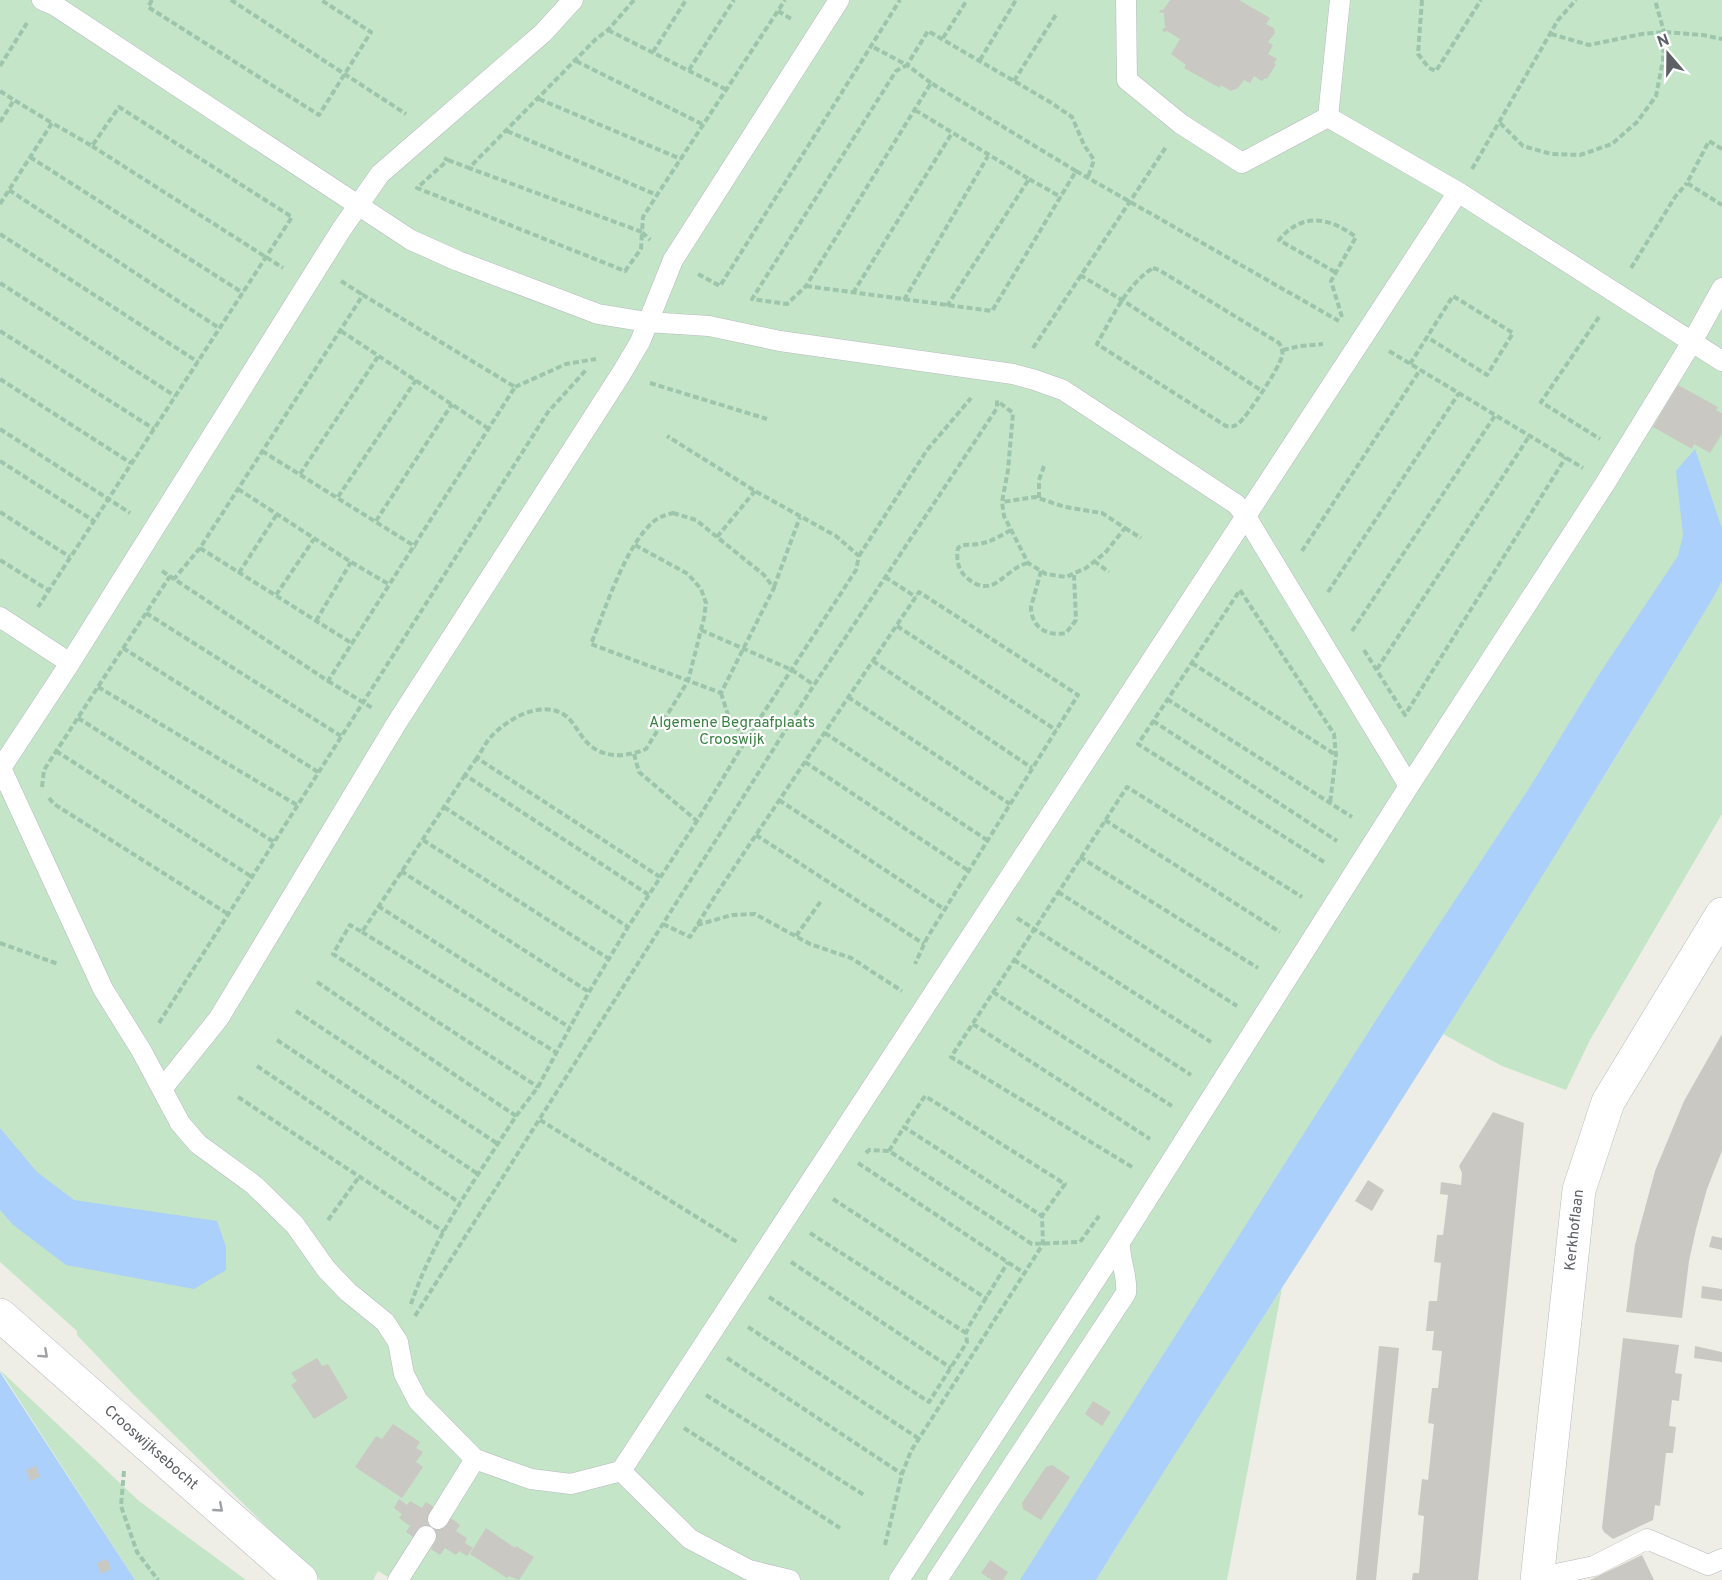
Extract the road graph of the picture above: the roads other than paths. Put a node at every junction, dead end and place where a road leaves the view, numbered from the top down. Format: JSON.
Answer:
{"nodes":[{"id":1,"x":42,"y":0,"type":"edge"},
{"id":2,"x":573,"y":0,"type":"edge"},
{"id":3,"x":838,"y":0,"type":"edge"},
{"id":4,"x":1126,"y":0,"type":"edge"},
{"id":5,"x":1340,"y":0,"type":"edge"},
{"id":6,"x":1328,"y":117,"type":"junction"},
{"id":7,"x":1458,"y":192,"type":"junction"},
{"id":8,"x":359,"y":204,"type":"junction"},
{"id":9,"x":1722,"y":288,"type":"edge"},
{"id":10,"x":647,"y":322,"type":"junction"},
{"id":11,"x":1692,"y":342,"type":"junction"},
{"id":12,"x":1722,"y":361,"type":"edge"},
{"id":13,"x":1245,"y":514,"type":"junction"},
{"id":14,"x":0,"y":617,"type":"edge"},
{"id":15,"x":70,"y":663,"type":"junction"},
{"id":16,"x":1409,"y":786,"type":"junction"},
{"id":17,"x":1722,"y":914,"type":"edge"},
{"id":18,"x":162,"y":1089,"type":"junction"},
{"id":19,"x":1120,"y":1242,"type":"junction"},
{"id":20,"x":0,"y":1315,"type":"edge"},
{"id":21,"x":475,"y":1459,"type":"junction"},
{"id":22,"x":621,"y":1471,"type":"junction"},
{"id":23,"x":438,"y":1519,"type":"dead end"},
{"id":24,"x":426,"y":1536,"type":"dead end"},
{"id":25,"x":1722,"y":1559,"type":"edge"},
{"id":26,"x":1537,"y":1579,"type":"edge"},
{"id":27,"x":301,"y":1580,"type":"edge"},
{"id":28,"x":399,"y":1580,"type":"edge"},
{"id":29,"x":790,"y":1580,"type":"edge"},
{"id":30,"x":899,"y":1580,"type":"edge"},
{"id":31,"x":937,"y":1580,"type":"edge"}],
"edges":[{"from":1,"to":8,"type":"lane"},
{"from":2,"to":8,"type":"lane"},
{"from":3,"to":10,"type":"lane"},
{"from":4,"to":6,"type":"lane"},
{"from":5,"to":6,"type":"lane"},
{"from":6,"to":7,"type":"lane"},
{"from":7,"to":11,"type":"lane"},
{"from":7,"to":13,"type":"lane"},
{"from":8,"to":10,"type":"lane"},
{"from":8,"to":15,"type":"lane"},
{"from":9,"to":11,"type":"lane"},
{"from":10,"to":13,"type":"lane"},
{"from":10,"to":18,"type":"lane"},
{"from":11,"to":12,"type":"lane"},
{"from":11,"to":16,"type":"lane"},
{"from":13,"to":16,"type":"lane"},
{"from":13,"to":22,"type":"lane"},
{"from":14,"to":15,"type":"lane"},
{"from":15,"to":18,"type":"lane"},
{"from":16,"to":19,"type":"lane"},
{"from":17,"to":26,"type":"street","name":"Kerkhoflaan"},
{"from":18,"to":21,"type":"lane"},
{"from":19,"to":30,"type":"lane"},
{"from":19,"to":31,"type":"lane"},
{"from":20,"to":27,"type":"street","name":"Crooswijksebocht","one_way":true},
{"from":21,"to":22,"type":"lane"},
{"from":21,"to":23,"type":"lane"},
{"from":22,"to":29,"type":"lane"},
{"from":24,"to":28,"type":"lane"},
{"from":25,"to":26,"type":"lane"}]}
